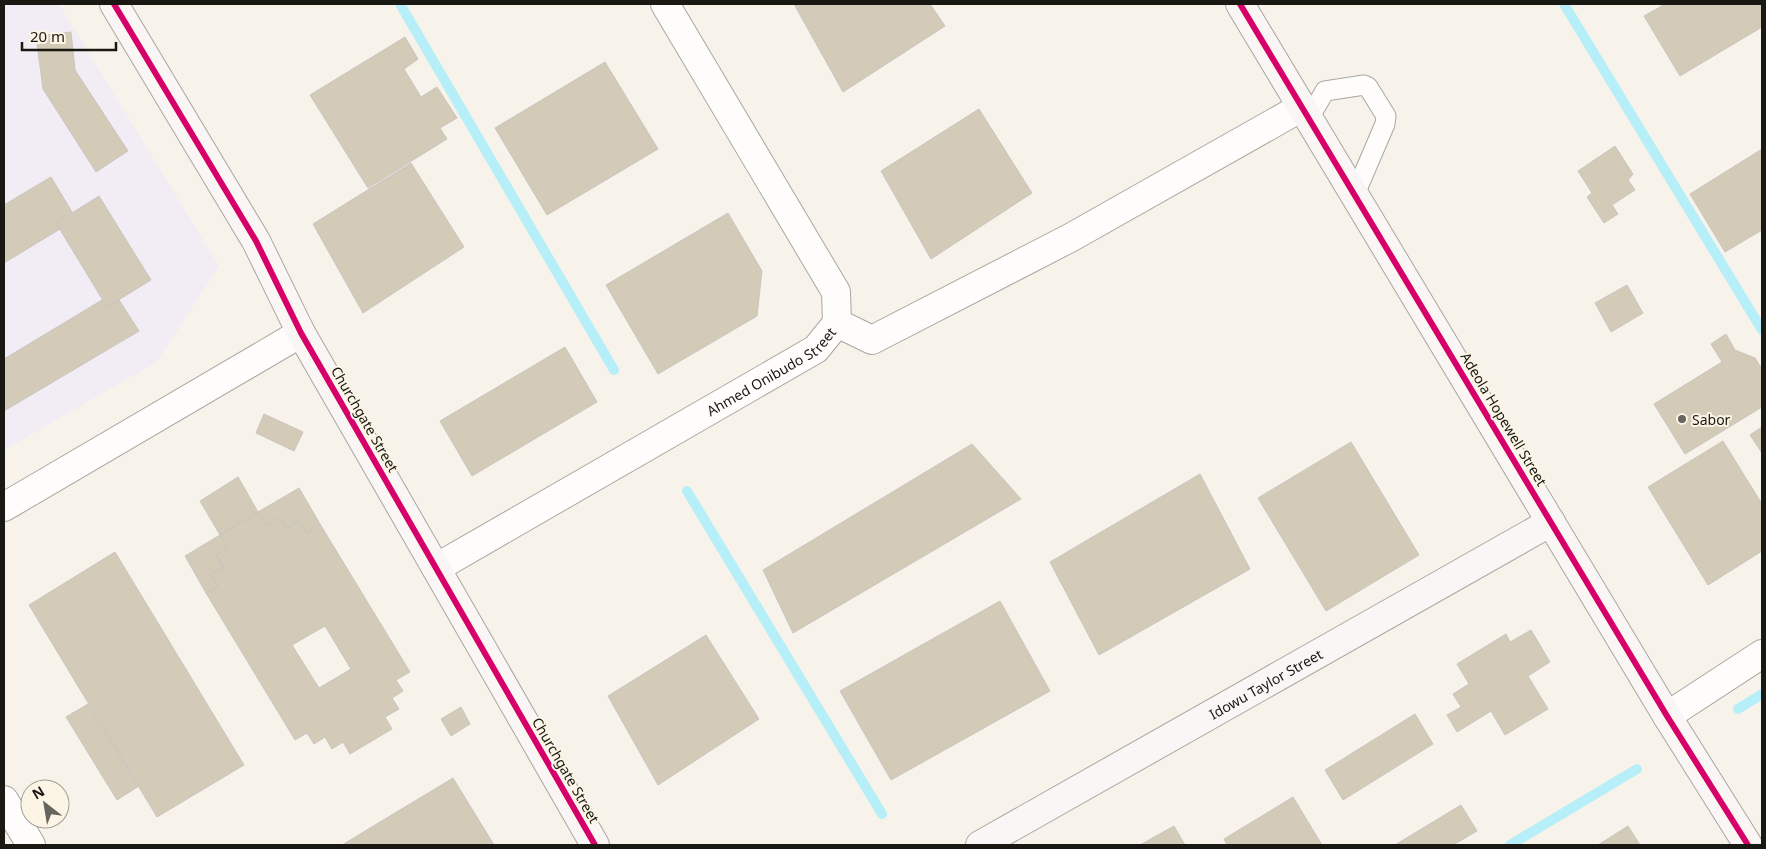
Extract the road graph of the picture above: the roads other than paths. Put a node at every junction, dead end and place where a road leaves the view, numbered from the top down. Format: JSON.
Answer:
{"nodes":[{"id":1,"x":114,"y":4,"type":"edge"},
{"id":2,"x":665,"y":4,"type":"edge"},
{"id":3,"x":1240,"y":4,"type":"edge"},
{"id":4,"x":1306,"y":112,"type":"junction"},
{"id":5,"x":1355,"y":194,"type":"junction"},
{"id":6,"x":836,"y":323,"type":"junction"},
{"id":7,"x":301,"y":333,"type":"junction"},
{"id":8,"x":4,"y":507,"type":"edge"},
{"id":9,"x":1551,"y":522,"type":"junction"},
{"id":10,"x":436,"y":568,"type":"junction"},
{"id":11,"x":1762,"y":654,"type":"edge"},
{"id":12,"x":1667,"y":716,"type":"junction"},
{"id":13,"x":4,"y":800,"type":"edge"},
{"id":14,"x":31,"y":845,"type":"edge"},
{"id":15,"x":595,"y":845,"type":"edge"},
{"id":16,"x":980,"y":845,"type":"edge"},
{"id":17,"x":1748,"y":845,"type":"edge"}],
"edges":[{"from":1,"to":7,"type":"street","name":"Churchgate Street"},
{"from":2,"to":6,"type":"street","name":"Ahmed Onibudo Street"},
{"from":3,"to":4,"type":"street","name":"Adeola Hopewell Street"},
{"from":4,"to":5,"type":"street","name":"Adeola Hopewell Street"},
{"from":4,"to":5,"type":"lane"},
{"from":4,"to":6,"type":"street"},
{"from":5,"to":9,"type":"street","name":"Adeola Hopewell Street"},
{"from":6,"to":10,"type":"street","name":"Ahmed Onibudo Street"},
{"from":7,"to":8,"type":"street"},
{"from":7,"to":10,"type":"street","name":"Churchgate Street"},
{"from":9,"to":12,"type":"street","name":"Adeola Hopewell Street"},
{"from":9,"to":16,"type":"street","name":"Idowu Taylor Street"},
{"from":10,"to":15,"type":"street","name":"Churchgate Street"},
{"from":11,"to":12,"type":"street"},
{"from":12,"to":17,"type":"street","name":"Adeola Hopewell Street"},
{"from":13,"to":14,"type":"street"}]}
